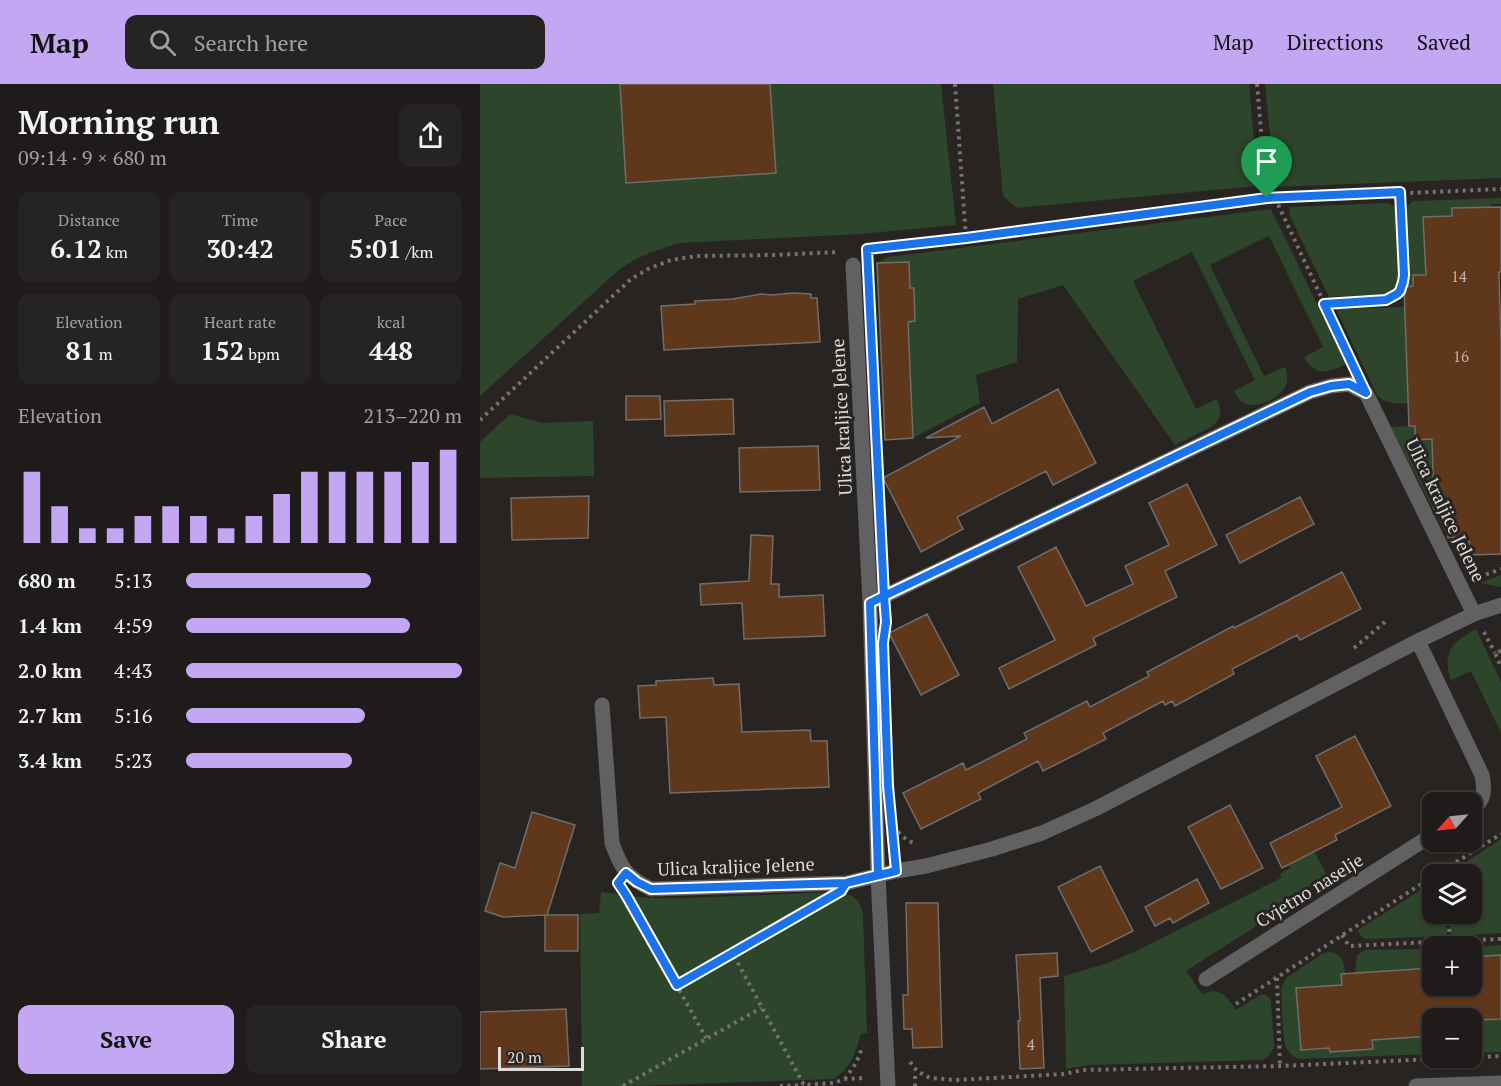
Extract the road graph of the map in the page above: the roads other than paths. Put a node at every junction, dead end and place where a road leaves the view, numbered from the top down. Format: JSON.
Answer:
{"nodes":[{"id":1,"x":853,"y":265,"type":"dead end"},
{"id":2,"x":870,"y":603,"type":"junction"},
{"id":3,"x":1501,"y":605,"type":"edge"},
{"id":4,"x":1474,"y":614,"type":"junction"},
{"id":5,"x":1418,"y":641,"type":"junction"},
{"id":6,"x":602,"y":705,"type":"dead end"},
{"id":7,"x":1482,"y":800,"type":"edge"},
{"id":8,"x":1422,"y":840,"type":"edge"},
{"id":9,"x":878,"y":875,"type":"junction"},
{"id":10,"x":1206,"y":979,"type":"dead end"},
{"id":11,"x":888,"y":1082,"type":"edge"},
{"id":12,"x":1501,"y":1083,"type":"edge"},
{"id":13,"x":1416,"y":1086,"type":"edge"}],
"edges":[{"from":1,"to":2,"type":"street","name":"Ulica kraljice Jelene"},
{"from":2,"to":4,"type":"street","name":"Ulica kraljice Jelene"},
{"from":2,"to":9,"type":"street","name":"Ulica kraljice Jelene"},
{"from":3,"to":4,"type":"street"},
{"from":4,"to":5,"type":"street","name":"Ulica kraljice Jelene"},
{"from":5,"to":7,"type":"street"},
{"from":5,"to":9,"type":"street","name":"Ulica kraljice Jelene"},
{"from":6,"to":9,"type":"street","name":"Ulica kraljice Jelene"},
{"from":8,"to":10,"type":"street","name":"Cvjetno naselje"},
{"from":9,"to":11,"type":"street","name":"Ulica kraljice Jelene"},
{"from":12,"to":13,"type":"street"}]}
